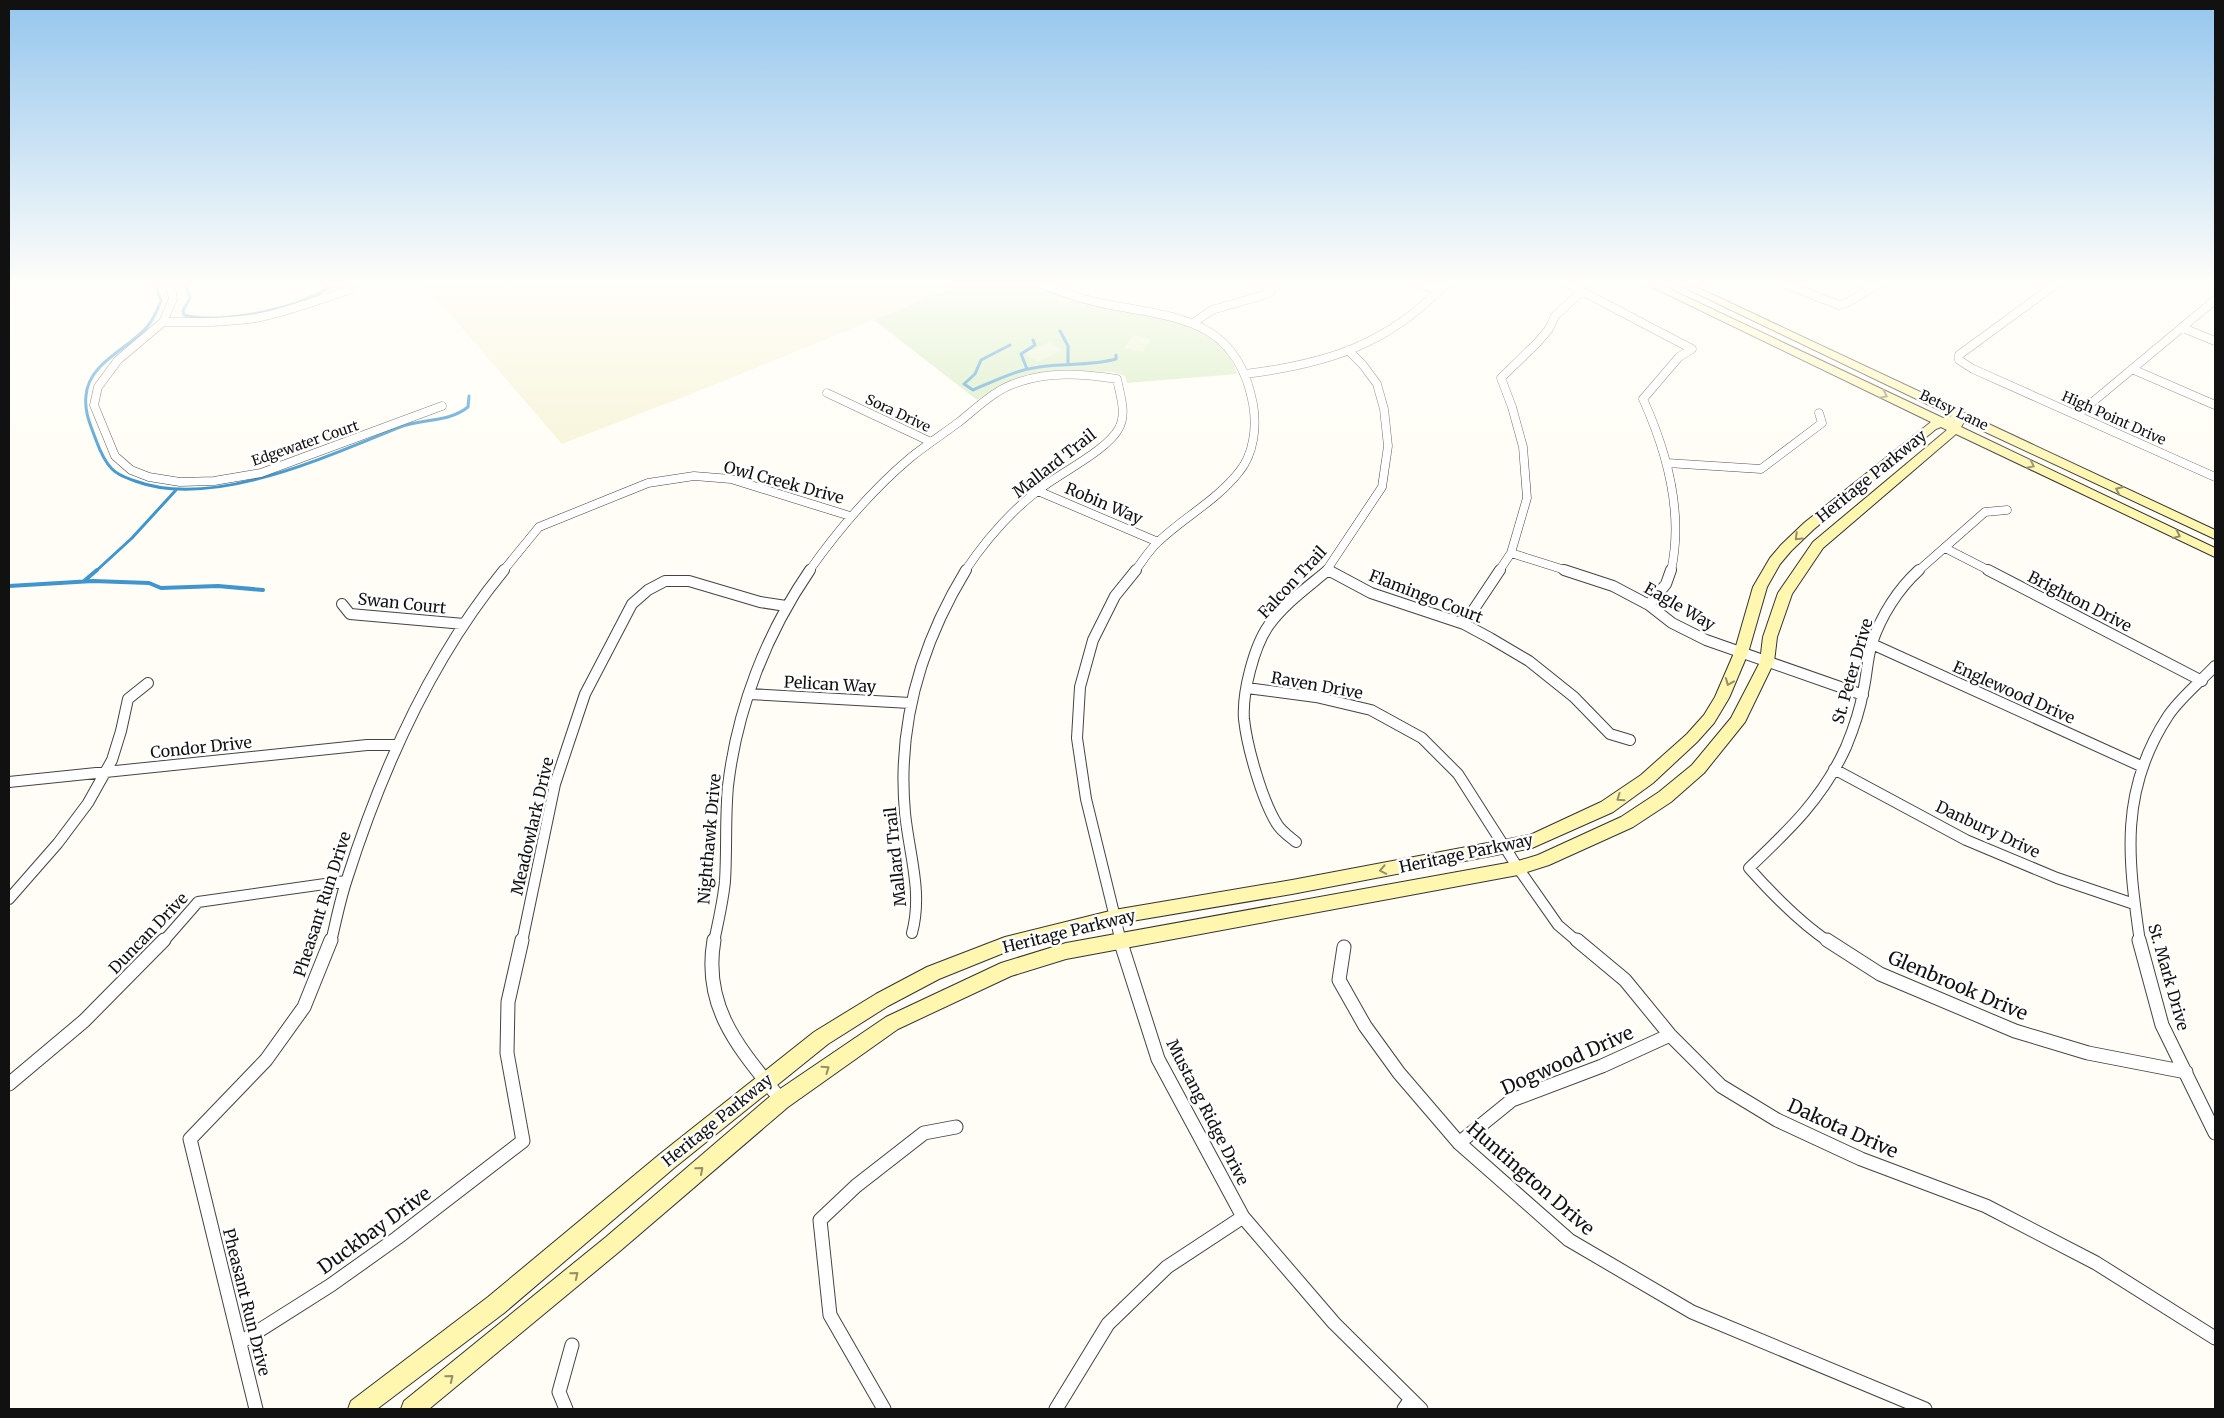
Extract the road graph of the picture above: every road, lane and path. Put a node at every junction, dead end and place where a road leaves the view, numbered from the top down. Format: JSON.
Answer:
{"nodes":[{"id":1,"x":130,"y":350,"type":"edge"},
{"id":2,"x":1232,"y":350,"type":"edge"},
{"id":3,"x":1348,"y":350,"type":"joint"},
{"id":4,"x":1530,"y":350,"type":"edge"},
{"id":5,"x":1690,"y":350,"type":"edge"},
{"id":6,"x":1795,"y":350,"type":"edge"},
{"id":7,"x":1811,"y":350,"type":"edge"},
{"id":8,"x":1966,"y":350,"type":"edge"},
{"id":9,"x":2155,"y":350,"type":"edge"},
{"id":10,"x":2132,"y":369,"type":"junction"},
{"id":11,"x":1245,"y":374,"type":"junction"},
{"id":12,"x":1117,"y":379,"type":"joint"},
{"id":13,"x":828,"y":393,"type":"dead end"},
{"id":14,"x":2215,"y":405,"type":"edge"},
{"id":15,"x":442,"y":406,"type":"dead end"},
{"id":16,"x":1819,"y":412,"type":"dead end"},
{"id":17,"x":2077,"y":415,"type":"junction"},
{"id":18,"x":1953,"y":423,"type":"junction"},
{"id":19,"x":931,"y":442,"type":"junction"},
{"id":20,"x":1667,"y":463,"type":"junction"},
{"id":21,"x":2215,"y":477,"type":"edge"},
{"id":22,"x":1038,"y":491,"type":"junction"},
{"id":23,"x":2007,"y":510,"type":"dead end"},
{"id":24,"x":2163,"y":511,"type":"junction"},
{"id":25,"x":850,"y":516,"type":"junction"},
{"id":26,"x":2152,"y":523,"type":"junction"},
{"id":27,"x":540,"y":528,"type":"joint"},
{"id":28,"x":2215,"y":535,"type":"edge"},
{"id":29,"x":1158,"y":542,"type":"junction"},
{"id":30,"x":1945,"y":548,"type":"junction"},
{"id":31,"x":1511,"y":553,"type":"junction"},
{"id":32,"x":2215,"y":553,"type":"edge"},
{"id":33,"x":1328,"y":570,"type":"junction"},
{"id":34,"x":342,"y":604,"type":"dead end"},
{"id":35,"x":1649,"y":605,"type":"junction"},
{"id":36,"x":786,"y":606,"type":"junction"},
{"id":37,"x":464,"y":624,"type":"junction"},
{"id":38,"x":1464,"y":624,"type":"junction"},
{"id":39,"x":1872,"y":644,"type":"junction"},
{"id":40,"x":1741,"y":653,"type":"junction"},
{"id":41,"x":1767,"y":662,"type":"junction"},
{"id":42,"x":2215,"y":666,"type":"edge"},
{"id":43,"x":2202,"y":680,"type":"junction"},
{"id":44,"x":148,"y":683,"type":"dead end"},
{"id":45,"x":1247,"y":688,"type":"junction"},
{"id":46,"x":749,"y":694,"type":"junction"},
{"id":47,"x":1863,"y":695,"type":"junction"},
{"id":48,"x":910,"y":703,"type":"junction"},
{"id":49,"x":1630,"y":740,"type":"dead end"},
{"id":50,"x":397,"y":745,"type":"junction"},
{"id":51,"x":2143,"y":767,"type":"junction"},
{"id":52,"x":1834,"y":769,"type":"junction"},
{"id":53,"x":107,"y":771,"type":"junction"},
{"id":54,"x":9,"y":782,"type":"edge"},
{"id":55,"x":1296,"y":842,"type":"dead end"},
{"id":56,"x":1505,"y":847,"type":"junction"},
{"id":57,"x":1518,"y":868,"type":"junction"},
{"id":58,"x":1749,"y":868,"type":"joint"},
{"id":59,"x":346,"y":882,"type":"junction"},
{"id":60,"x":9,"y":899,"type":"edge"},
{"id":61,"x":2134,"y":904,"type":"junction"},
{"id":62,"x":1114,"y":917,"type":"junction"},
{"id":63,"x":912,"y":933,"type":"dead end"},
{"id":64,"x":1120,"y":940,"type":"junction"},
{"id":65,"x":1344,"y":947,"type":"dead end"},
{"id":66,"x":1670,"y":1035,"type":"junction"},
{"id":67,"x":2186,"y":1072,"type":"junction"},
{"id":68,"x":766,"y":1080,"type":"junction"},
{"id":69,"x":9,"y":1084,"type":"edge"},
{"id":70,"x":781,"y":1100,"type":"junction"},
{"id":71,"x":956,"y":1127,"type":"dead end"},
{"id":72,"x":2215,"y":1133,"type":"edge"},
{"id":73,"x":523,"y":1141,"type":"joint"},
{"id":74,"x":1458,"y":1143,"type":"junction"},
{"id":75,"x":1244,"y":1217,"type":"junction"},
{"id":76,"x":2215,"y":1338,"type":"edge"},
{"id":77,"x":241,"y":1342,"type":"junction"},
{"id":78,"x":572,"y":1345,"type":"dead end"},
{"id":79,"x":1412,"y":1406,"type":"edge"},
{"id":80,"x":256,"y":1409,"type":"edge"},
{"id":81,"x":359,"y":1409,"type":"edge"},
{"id":82,"x":412,"y":1409,"type":"edge"},
{"id":83,"x":566,"y":1409,"type":"edge"},
{"id":84,"x":884,"y":1409,"type":"edge"},
{"id":85,"x":1056,"y":1409,"type":"edge"},
{"id":86,"x":1925,"y":1409,"type":"edge"}],
"edges":[{"from":1,"to":15,"type":"street","name":"Edgewater Court"},
{"from":2,"to":11,"type":"street","name":"Mustang Ridge Drive"},
{"from":3,"to":11,"type":"street"},
{"from":3,"to":33,"type":"street","name":"Falcon Trail"},
{"from":4,"to":31,"type":"street"},
{"from":5,"to":20,"type":"street"},
{"from":6,"to":18,"type":"main road","name":"Betsy Lane","one_way":true},
{"from":7,"to":18,"type":"main road","name":"Betsy Lane"},
{"from":8,"to":17,"type":"street","name":"High Point Drive"},
{"from":9,"to":10,"type":"street"},
{"from":10,"to":14,"type":"street"},
{"from":10,"to":17,"type":"street"},
{"from":11,"to":29,"type":"street","name":"Mustang Ridge Drive"},
{"from":12,"to":19,"type":"street","name":"Nighthawk Drive"},
{"from":12,"to":22,"type":"street","name":"Mallard Trail"},
{"from":13,"to":19,"type":"street","name":"Sora Drive"},
{"from":16,"to":20,"type":"street"},
{"from":17,"to":21,"type":"street","name":"High Point Drive"},
{"from":24,"to":18,"type":"main road","name":"Betsy Lane","one_way":true},
{"from":18,"to":26,"type":"main road","name":"Betsy Lane","one_way":true},
{"from":18,"to":40,"type":"main road","name":"Heritage Parkway","one_way":true},
{"from":18,"to":41,"type":"main road","name":"Heritage Parkway"},
{"from":19,"to":25,"type":"street","name":"Nighthawk Drive"},
{"from":20,"to":35,"type":"street"},
{"from":22,"to":29,"type":"street","name":"Robin Way"},
{"from":22,"to":48,"type":"street","name":"Mallard Trail"},
{"from":23,"to":30,"type":"street","name":"St. Peter Drive"},
{"from":24,"to":26,"type":"main road"},
{"from":24,"to":28,"type":"main road","name":"Betsy Lane"},
{"from":25,"to":27,"type":"street","name":"Owl Creek Drive"},
{"from":25,"to":36,"type":"street","name":"Nighthawk Drive"},
{"from":26,"to":32,"type":"main road","name":"Betsy Lane","one_way":true},
{"from":27,"to":37,"type":"street","name":"Pheasant Run Drive"},
{"from":29,"to":62,"type":"street","name":"Mustang Ridge Drive"},
{"from":30,"to":39,"type":"street","name":"St. Peter Drive"},
{"from":30,"to":43,"type":"street","name":"Brighton Drive"},
{"from":31,"to":35,"type":"street","name":"Eagle Way"},
{"from":31,"to":38,"type":"street"},
{"from":33,"to":38,"type":"street","name":"Flamingo Court"},
{"from":33,"to":45,"type":"street","name":"Falcon Trail"},
{"from":34,"to":37,"type":"street","name":"Swan Court"},
{"from":35,"to":40,"type":"street","name":"Eagle Way"},
{"from":36,"to":46,"type":"street","name":"Nighthawk Drive"},
{"from":36,"to":73,"type":"street","name":"Meadowlark Drive"},
{"from":37,"to":50,"type":"street","name":"Pheasant Run Drive"},
{"from":38,"to":49,"type":"street","name":"Flamingo Court"},
{"from":39,"to":47,"type":"street","name":"St. Peter Drive"},
{"from":39,"to":51,"type":"street","name":"Englewood Drive"},
{"from":40,"to":41,"type":"street","name":"Eagle Way"},
{"from":40,"to":56,"type":"main road","name":"Heritage Parkway","one_way":true},
{"from":41,"to":47,"type":"street","name":"Eagle Way"},
{"from":41,"to":57,"type":"main road","name":"Heritage Parkway"},
{"from":42,"to":43,"type":"street","name":"St. Mark Drive"},
{"from":43,"to":51,"type":"street","name":"St. Mark Drive"},
{"from":44,"to":53,"type":"street"},
{"from":45,"to":55,"type":"street","name":"Falcon Trail"},
{"from":45,"to":56,"type":"street","name":"Raven Drive"},
{"from":46,"to":48,"type":"street","name":"Pelican Way"},
{"from":46,"to":68,"type":"street","name":"Nighthawk Drive"},
{"from":47,"to":52,"type":"street","name":"St. Peter Drive"},
{"from":48,"to":63,"type":"street","name":"Mallard Trail"},
{"from":50,"to":53,"type":"street","name":"Condor Drive"},
{"from":50,"to":59,"type":"street","name":"Pheasant Run Drive"},
{"from":51,"to":61,"type":"street","name":"St. Mark Drive"},
{"from":52,"to":58,"type":"street","name":"St. Peter Drive"},
{"from":52,"to":61,"type":"street","name":"Danbury Drive"},
{"from":53,"to":54,"type":"street","name":"Condor Drive"},
{"from":53,"to":60,"type":"street"},
{"from":56,"to":57,"type":"street","name":"Raven Drive"},
{"from":56,"to":62,"type":"main road","name":"Heritage Parkway","one_way":true},
{"from":57,"to":64,"type":"main road","name":"Heritage Parkway"},
{"from":57,"to":66,"type":"street","name":"Dakota Drive"},
{"from":58,"to":67,"type":"street","name":"Glenbrook Drive"},
{"from":59,"to":69,"type":"street","name":"Duncan Drive"},
{"from":59,"to":77,"type":"street","name":"Pheasant Run Drive"},
{"from":61,"to":67,"type":"street","name":"St. Mark Drive"},
{"from":62,"to":64,"type":"street","name":"Mustang Ridge Drive"},
{"from":62,"to":68,"type":"main road","name":"Heritage Parkway"},
{"from":70,"to":64,"type":"main road","name":"Heritage Parkway","one_way":true},
{"from":64,"to":75,"type":"street","name":"Mustang Ridge Drive"},
{"from":65,"to":74,"type":"street","name":"Huntington Drive"},
{"from":66,"to":74,"type":"street","name":"Dogwood Drive"},
{"from":66,"to":76,"type":"street","name":"Dakota Drive"},
{"from":67,"to":72,"type":"street","name":"St. Mark Drive"},
{"from":68,"to":70,"type":"street","name":"Nighthawk Drive"},
{"from":68,"to":81,"type":"main road","name":"Heritage Parkway"},
{"from":82,"to":70,"type":"main road","name":"Heritage Parkway","one_way":true},
{"from":71,"to":84,"type":"street"},
{"from":73,"to":77,"type":"street","name":"Duckbay Drive"},
{"from":74,"to":86,"type":"street","name":"Huntington Drive"},
{"from":75,"to":79,"type":"street","name":"Mustang Ridge Drive"},
{"from":75,"to":85,"type":"street"},
{"from":77,"to":80,"type":"street","name":"Pheasant Run Drive"},
{"from":78,"to":83,"type":"street"}]}
